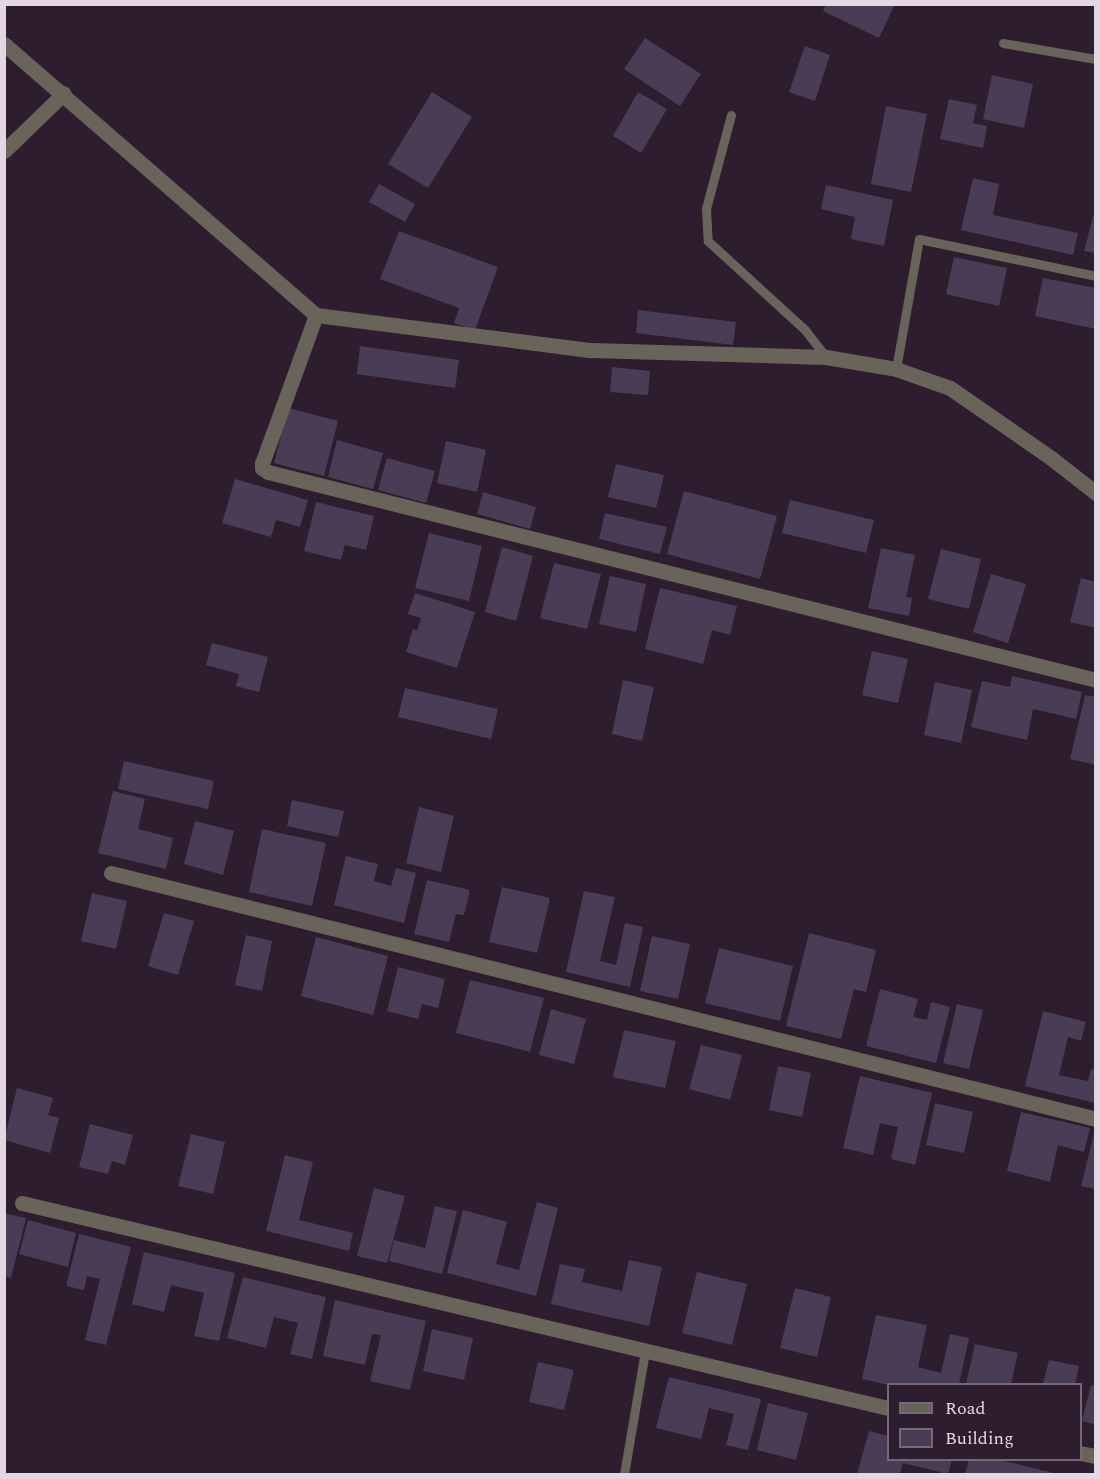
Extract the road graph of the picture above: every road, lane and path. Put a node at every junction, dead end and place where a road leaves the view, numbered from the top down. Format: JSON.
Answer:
{"nodes":[{"id":1,"x":1003,"y":43,"type":"dead end"},
{"id":2,"x":4,"y":44,"type":"edge"},
{"id":3,"x":1095,"y":59,"type":"edge"},
{"id":4,"x":64,"y":93,"type":"junction"},
{"id":5,"x":731,"y":115,"type":"dead end"},
{"id":6,"x":4,"y":151,"type":"edge"},
{"id":7,"x":1095,"y":276,"type":"edge"},
{"id":8,"x":316,"y":315,"type":"junction"},
{"id":9,"x":826,"y":357,"type":"junction"},
{"id":10,"x":896,"y":369,"type":"junction"},
{"id":11,"x":1095,"y":493,"type":"edge"},
{"id":12,"x":1095,"y":680,"type":"edge"},
{"id":13,"x":111,"y":873,"type":"dead end"},
{"id":14,"x":1095,"y":1119,"type":"edge"},
{"id":15,"x":22,"y":1203,"type":"dead end"},
{"id":16,"x":645,"y":1351,"type":"junction"},
{"id":17,"x":887,"y":1408,"type":"edge"},
{"id":18,"x":624,"y":1474,"type":"edge"}],
"edges":[{"from":1,"to":3,"type":"lane"},
{"from":2,"to":4,"type":"street"},
{"from":4,"to":6,"type":"street"},
{"from":4,"to":8,"type":"street"},
{"from":5,"to":9,"type":"lane"},
{"from":7,"to":10,"type":"lane"},
{"from":8,"to":9,"type":"street"},
{"from":8,"to":12,"type":"street"},
{"from":9,"to":10,"type":"street"},
{"from":10,"to":11,"type":"street"},
{"from":13,"to":14,"type":"street"},
{"from":15,"to":16,"type":"street"},
{"from":16,"to":17,"type":"street"},
{"from":16,"to":18,"type":"lane"}]}
